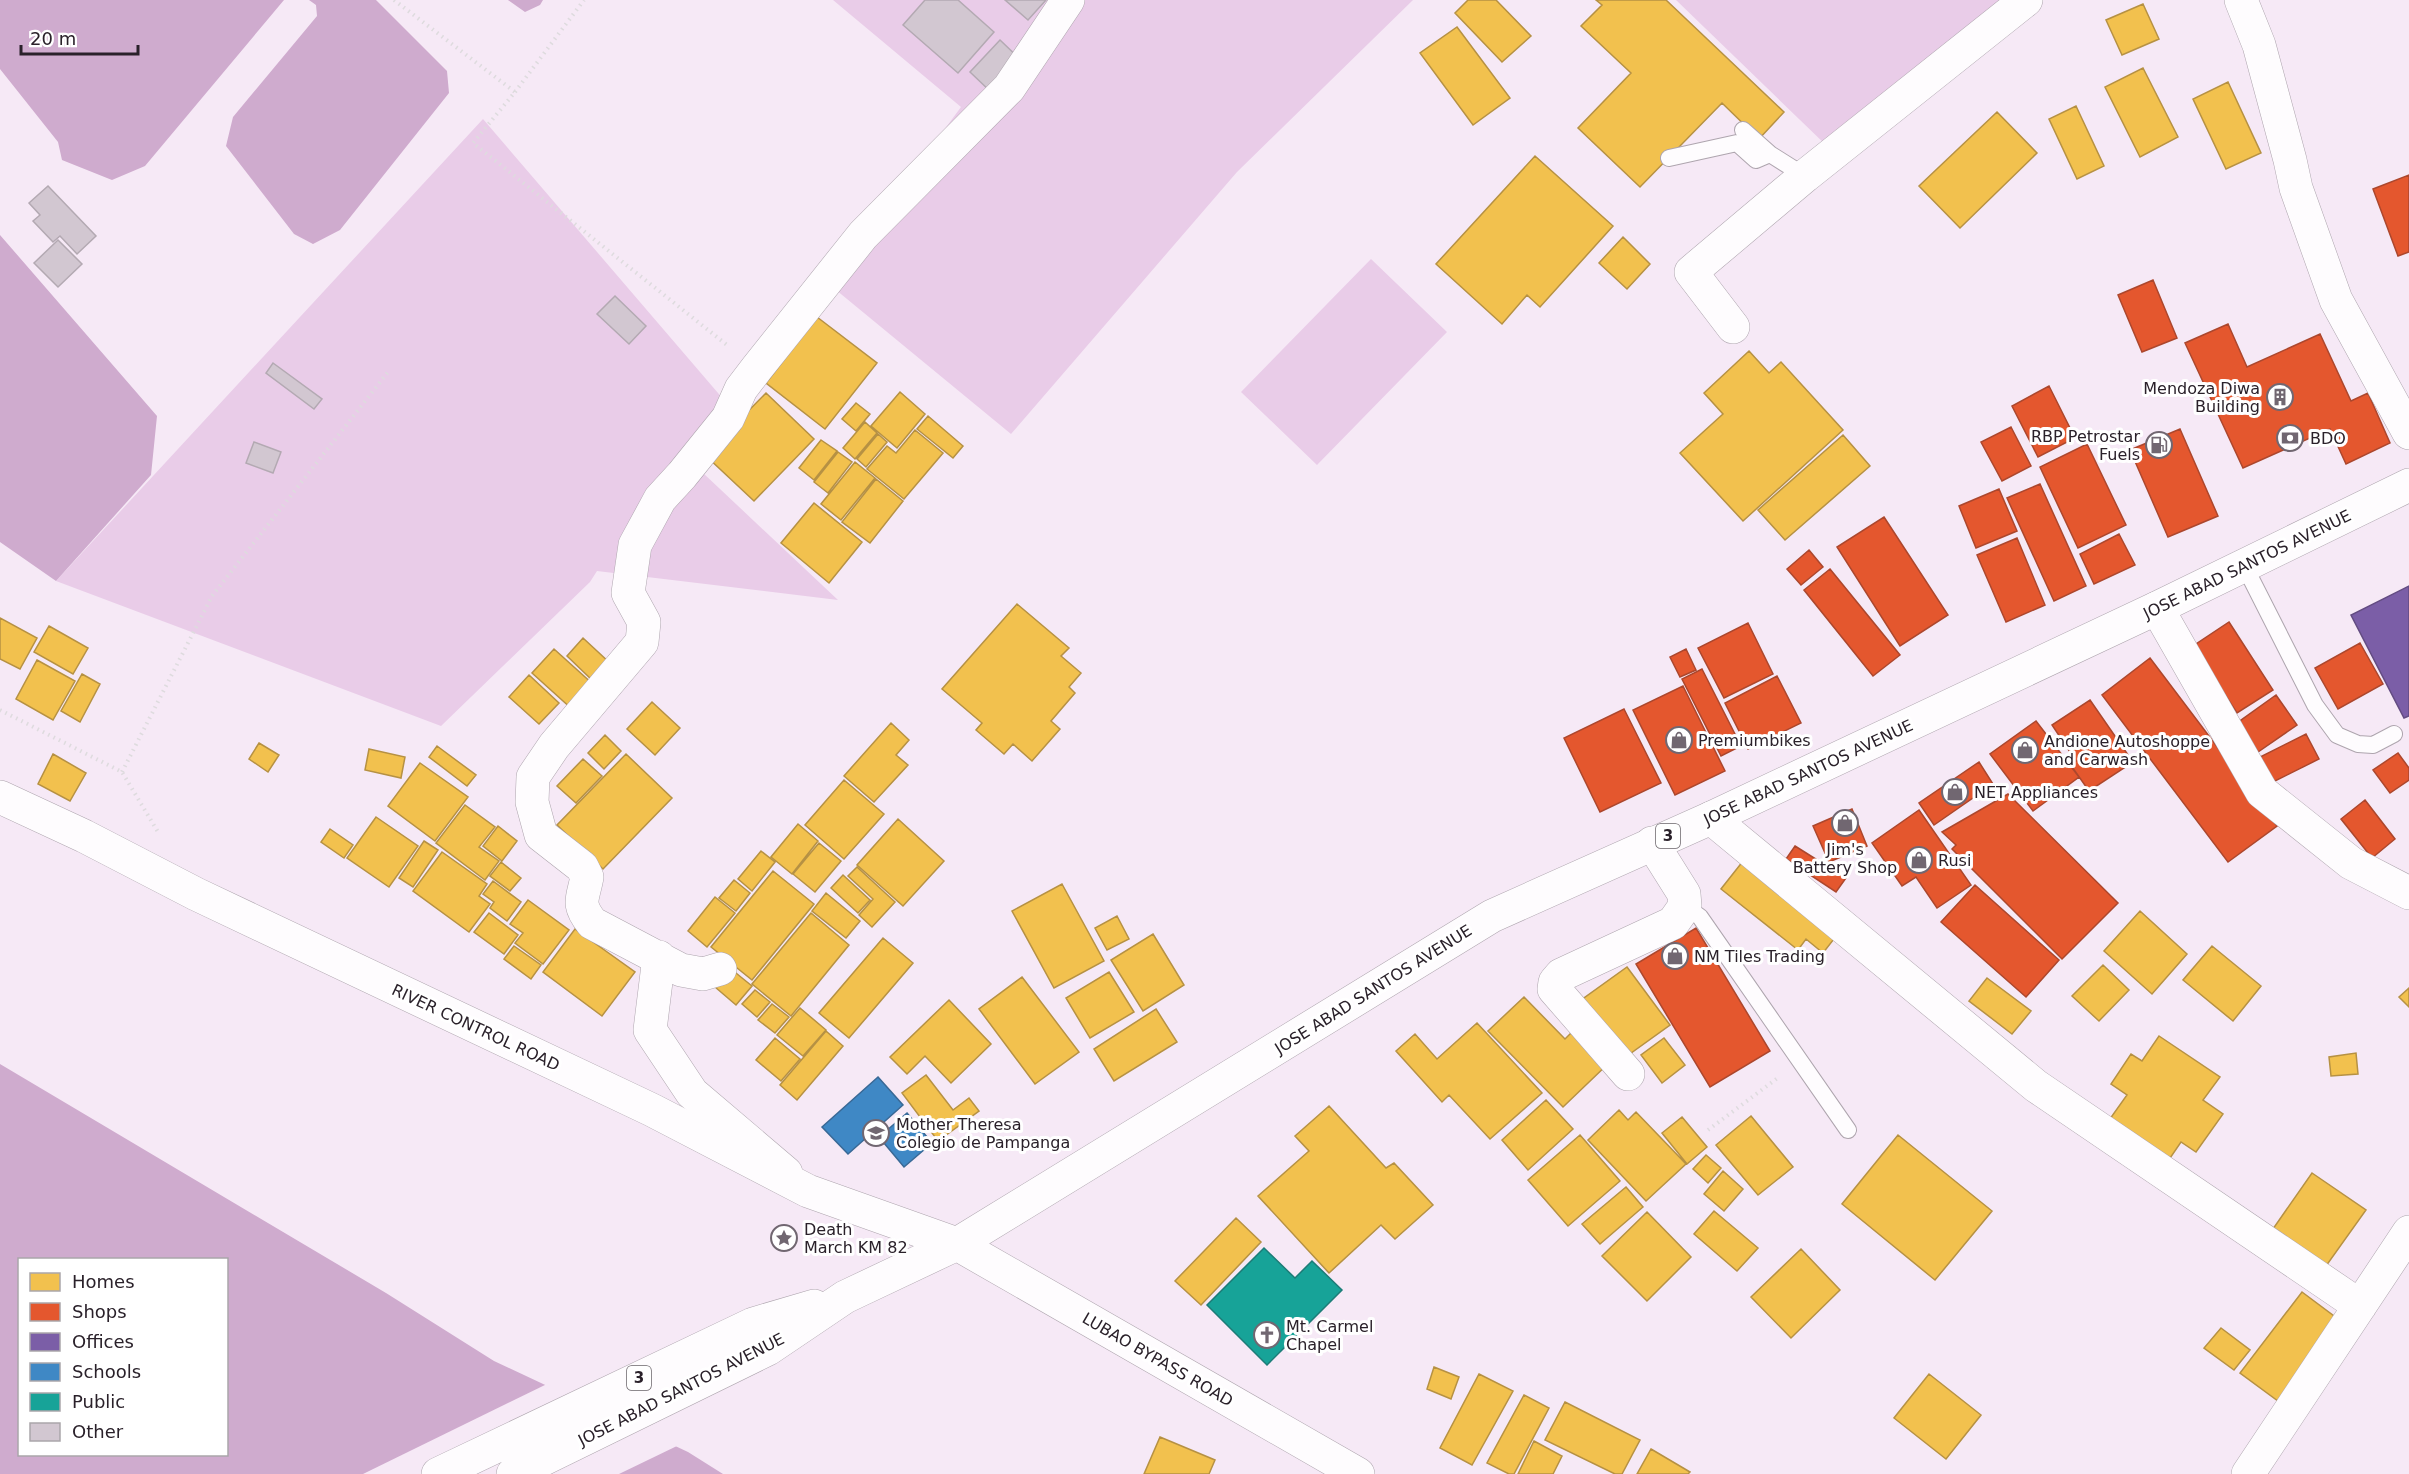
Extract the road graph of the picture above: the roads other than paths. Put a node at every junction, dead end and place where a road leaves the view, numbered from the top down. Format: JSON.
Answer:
{"nodes":[{"id":1,"x":1068,"y":0,"type":"edge"},
{"id":2,"x":2026,"y":0,"type":"edge"},
{"id":3,"x":2241,"y":0,"type":"edge"},
{"id":4,"x":1743,"y":130,"type":"dead end"},
{"id":5,"x":1770,"y":154,"type":"junction"},
{"id":6,"x":1669,"y":158,"type":"dead end"},
{"id":7,"x":1805,"y":176,"type":"junction"},
{"id":8,"x":1733,"y":327,"type":"dead end"},
{"id":9,"x":2409,"y":433,"type":"edge"},
{"id":10,"x":2409,"y":485,"type":"edge"},
{"id":11,"x":2244,"y":565,"type":"junction"},
{"id":12,"x":2157,"y":608,"type":"junction"},
{"id":13,"x":2394,"y":734,"type":"dead end"},
{"id":14,"x":0,"y":797,"type":"edge"},
{"id":15,"x":1711,"y":818,"type":"junction"},
{"id":16,"x":1652,"y":843,"type":"junction"},
{"id":17,"x":2409,"y":892,"type":"edge"},
{"id":18,"x":1685,"y":906,"type":"junction"},
{"id":19,"x":659,"y":957,"type":"junction"},
{"id":20,"x":720,"y":969,"type":"dead end"},
{"id":21,"x":1628,"y":1074,"type":"dead end"},
{"id":22,"x":1848,"y":1130,"type":"dead end"},
{"id":23,"x":808,"y":1191,"type":"junction"},
{"id":24,"x":2409,"y":1232,"type":"edge"},
{"id":25,"x":957,"y":1244,"type":"junction"},
{"id":26,"x":845,"y":1297,"type":"junction"},
{"id":27,"x":2360,"y":1306,"type":"junction"},
{"id":28,"x":438,"y":1474,"type":"edge"},
{"id":29,"x":513,"y":1474,"type":"edge"},
{"id":30,"x":1358,"y":1474,"type":"edge"},
{"id":31,"x":2248,"y":1474,"type":"edge"}],
"edges":[{"from":1,"to":19,"type":"main road"},
{"from":2,"to":7,"type":"main road"},
{"from":3,"to":9,"type":"main road"},
{"from":4,"to":5,"type":"lane"},
{"from":5,"to":6,"type":"lane"},
{"from":5,"to":7,"type":"lane"},
{"from":7,"to":8,"type":"main road"},
{"from":10,"to":11,"type":"main road","name":"JOSE ABAD SANTOS AVENUE","number":"3"},
{"from":11,"to":12,"type":"main road","name":"JOSE ABAD SANTOS AVENUE","number":"3"},
{"from":11,"to":13,"type":"lane"},
{"from":12,"to":15,"type":"main road","name":"JOSE ABAD SANTOS AVENUE","number":"3"},
{"from":12,"to":17,"type":"main road"},
{"from":14,"to":23,"type":"main road","name":"RIVER CONTROL ROAD"},
{"from":15,"to":16,"type":"main road","name":"JOSE ABAD SANTOS AVENUE","number":"3"},
{"from":15,"to":27,"type":"main road"},
{"from":16,"to":18,"type":"main road"},
{"from":16,"to":25,"type":"main road","name":"JOSE ABAD SANTOS AVENUE","number":"3"},
{"from":18,"to":21,"type":"main road"},
{"from":18,"to":22,"type":"lane"},
{"from":19,"to":20,"type":"main road"},
{"from":19,"to":23,"type":"main road"},
{"from":23,"to":25,"type":"main road","name":"RIVER CONTROL ROAD"},
{"from":24,"to":27,"type":"main road"},
{"from":25,"to":26,"type":"main road","name":"JOSE ABAD SANTOS AVENUE","number":"3"},
{"from":25,"to":30,"type":"main road","name":"LUBAO BYPASS ROAD"},
{"from":26,"to":28,"type":"main road","name":"JOSE ABAD SANTOS AVENUE","number":"3"},
{"from":26,"to":29,"type":"main road","name":"JOSE ABAD SANTOS AVENUE","number":"3"},
{"from":27,"to":31,"type":"main road"}]}
